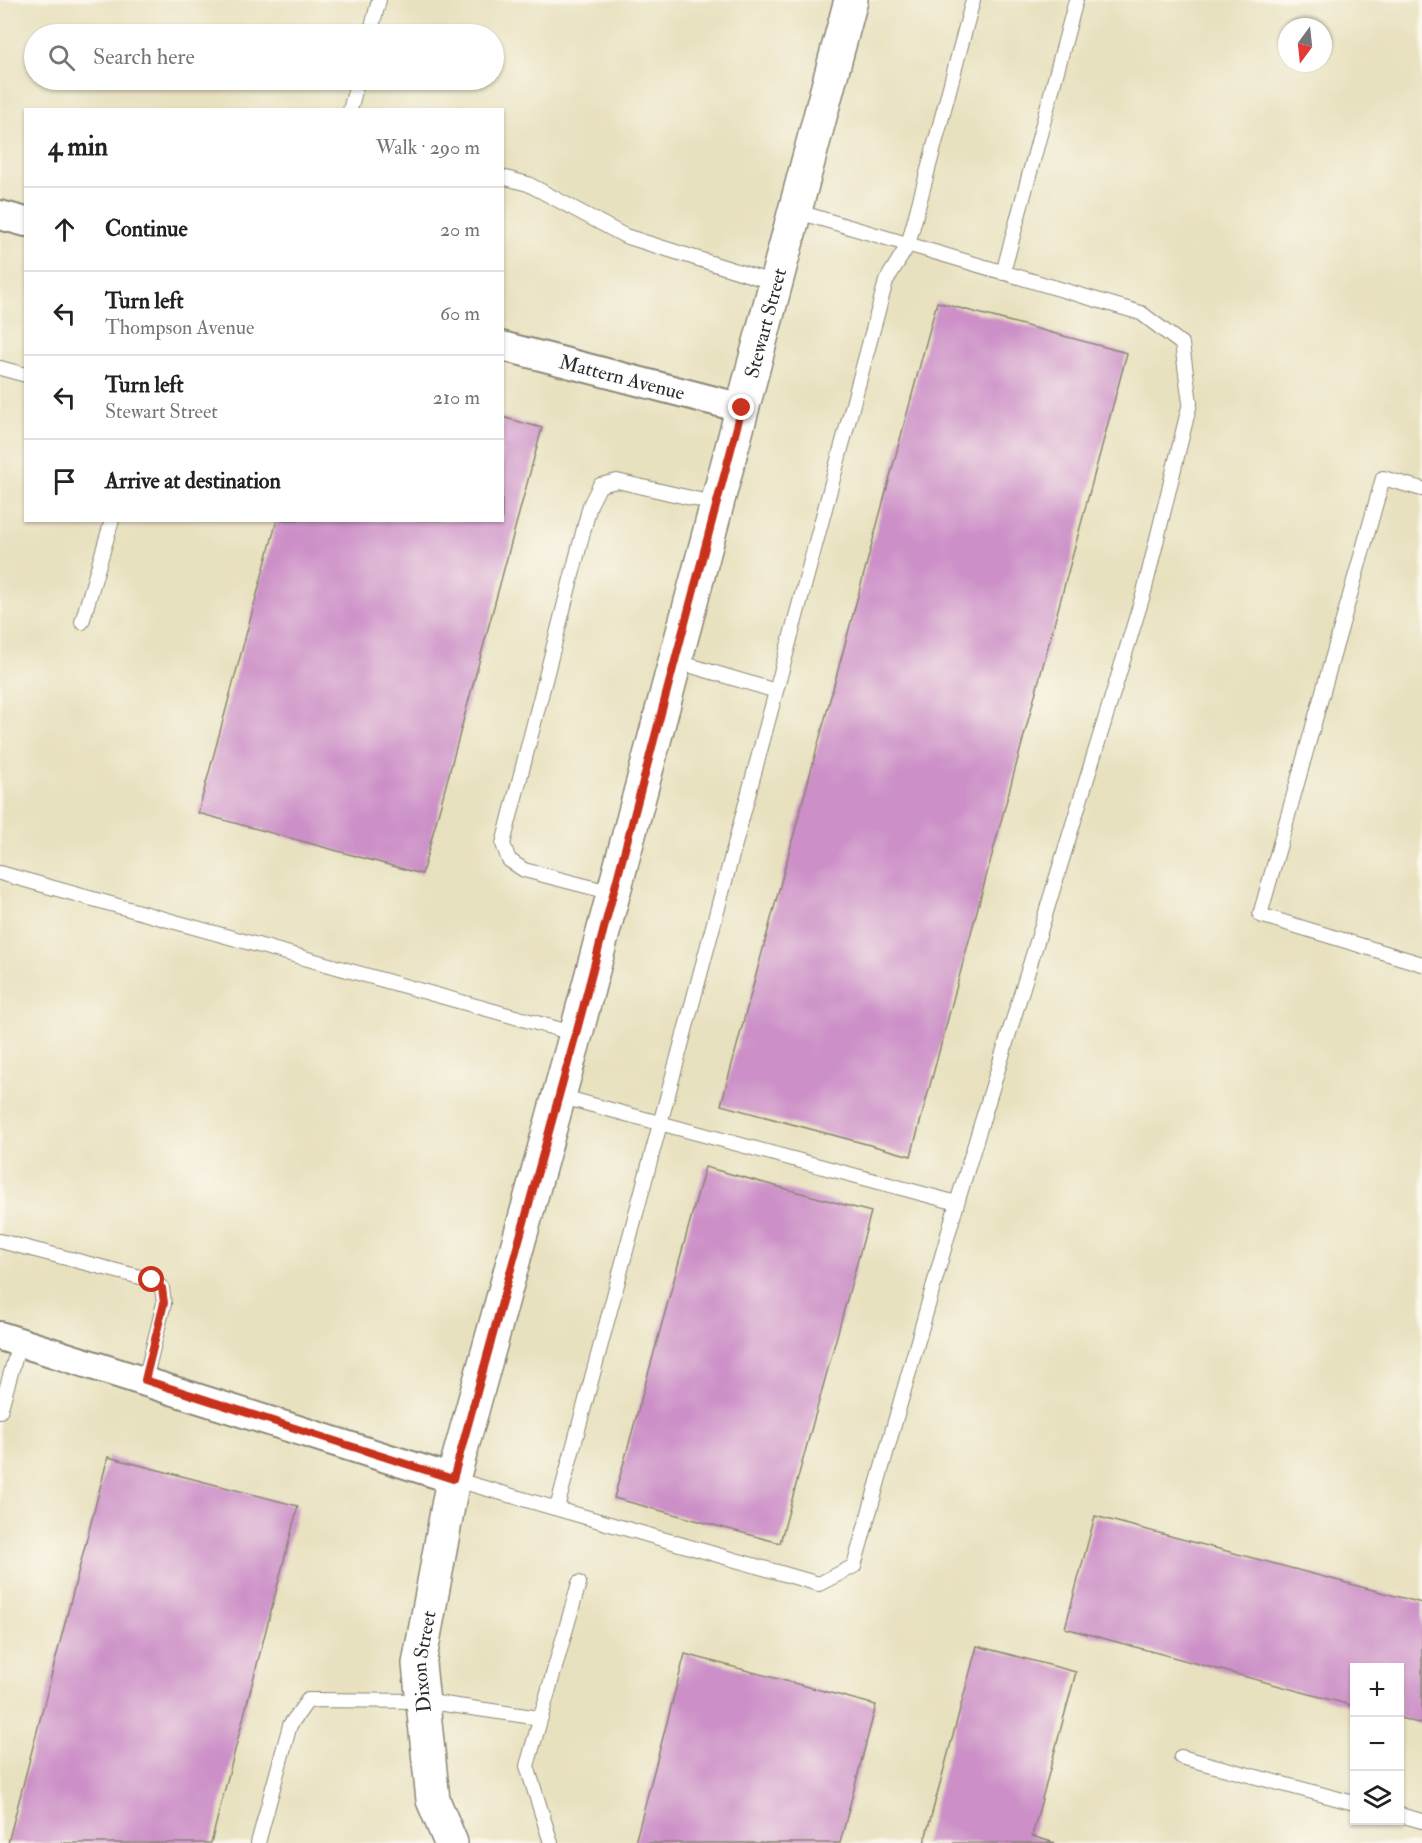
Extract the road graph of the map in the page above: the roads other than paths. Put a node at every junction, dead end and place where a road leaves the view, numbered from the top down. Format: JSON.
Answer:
{"nodes":[{"id":1,"x":379,"y":0,"type":"edge"},
{"id":2,"x":851,"y":0,"type":"edge"},
{"id":3,"x":973,"y":0,"type":"edge"},
{"id":4,"x":1076,"y":0,"type":"edge"},
{"id":5,"x":372,"y":24,"type":"edge"},
{"id":6,"x":355,"y":90,"type":"edge"},
{"id":7,"x":351,"y":108,"type":"edge"},
{"id":8,"x":504,"y":178,"type":"edge"},
{"id":9,"x":795,"y":211,"type":"junction"},
{"id":10,"x":0,"y":215,"type":"edge"},
{"id":11,"x":24,"y":221,"type":"edge"},
{"id":12,"x":908,"y":245,"type":"junction"},
{"id":13,"x":1003,"y":273,"type":"junction"},
{"id":14,"x":775,"y":283,"type":"junction"},
{"id":15,"x":504,"y":347,"type":"edge"},
{"id":16,"x":0,"y":368,"type":"edge"},
{"id":17,"x":24,"y":374,"type":"edge"},
{"id":18,"x":742,"y":408,"type":"junction"},
{"id":19,"x":1422,"y":489,"type":"edge"},
{"id":20,"x":717,"y":504,"type":"junction"},
{"id":21,"x":110,"y":522,"type":"edge"},
{"id":22,"x":82,"y":622,"type":"dead end"},
{"id":23,"x":674,"y":661,"type":"junction"},
{"id":24,"x":776,"y":691,"type":"junction"},
{"id":25,"x":0,"y":873,"type":"edge"},
{"id":26,"x":613,"y":893,"type":"junction"},
{"id":27,"x":1422,"y":964,"type":"edge"},
{"id":28,"x":576,"y":1034,"type":"junction"},
{"id":29,"x":558,"y":1096,"type":"junction"},
{"id":30,"x":660,"y":1123,"type":"junction"},
{"id":31,"x":957,"y":1203,"type":"junction"},
{"id":32,"x":0,"y":1241,"type":"edge"},
{"id":33,"x":10,"y":1339,"type":"edge"},
{"id":34,"x":145,"y":1380,"type":"junction"},
{"id":35,"x":0,"y":1411,"type":"edge"},
{"id":36,"x":453,"y":1479,"type":"junction"},
{"id":37,"x":557,"y":1508,"type":"junction"},
{"id":38,"x":579,"y":1583,"type":"dead end"},
{"id":39,"x":423,"y":1701,"type":"junction"},
{"id":40,"x":540,"y":1719,"type":"junction"},
{"id":41,"x":1181,"y":1757,"type":"dead end"},
{"id":42,"x":1350,"y":1802,"type":"edge"},
{"id":43,"x":1404,"y":1816,"type":"edge"},
{"id":44,"x":1422,"y":1821,"type":"edge"},
{"id":45,"x":258,"y":1843,"type":"edge"},
{"id":46,"x":451,"y":1843,"type":"edge"},
{"id":47,"x":551,"y":1843,"type":"edge"}],
"edges":[{"from":1,"to":5,"type":"lane"},
{"from":2,"to":9,"type":"street","name":"Stewart Street"},
{"from":3,"to":12,"type":"lane"},
{"from":4,"to":13,"type":"lane"},
{"from":6,"to":7,"type":"lane"},
{"from":8,"to":14,"type":"lane"},
{"from":9,"to":12,"type":"lane"},
{"from":9,"to":14,"type":"street","name":"Stewart Street"},
{"from":10,"to":11,"type":"street"},
{"from":12,"to":13,"type":"lane"},
{"from":12,"to":24,"type":"lane"},
{"from":13,"to":31,"type":"lane"},
{"from":14,"to":18,"type":"street","name":"Stewart Street"},
{"from":15,"to":18,"type":"street","name":"Mattern Avenue"},
{"from":16,"to":17,"type":"lane"},
{"from":18,"to":20,"type":"street","name":"Stewart Street"},
{"from":19,"to":27,"type":"lane"},
{"from":20,"to":23,"type":"street","name":"Stewart Street"},
{"from":20,"to":26,"type":"lane"},
{"from":21,"to":22,"type":"lane"},
{"from":23,"to":24,"type":"lane"},
{"from":23,"to":26,"type":"street","name":"Stewart Street"},
{"from":24,"to":30,"type":"lane"},
{"from":25,"to":28,"type":"lane"},
{"from":26,"to":28,"type":"street","name":"Stewart Street"},
{"from":28,"to":29,"type":"street","name":"Stewart Street"},
{"from":29,"to":30,"type":"lane"},
{"from":29,"to":36,"type":"street","name":"Stewart Street"},
{"from":30,"to":31,"type":"lane"},
{"from":30,"to":37,"type":"lane"},
{"from":31,"to":37,"type":"lane"},
{"from":32,"to":34,"type":"lane"},
{"from":33,"to":34,"type":"street"},
{"from":33,"to":35,"type":"lane"},
{"from":34,"to":36,"type":"street"},
{"from":36,"to":37,"type":"lane"},
{"from":36,"to":39,"type":"street","name":"Dixon Street"},
{"from":38,"to":40,"type":"lane"},
{"from":39,"to":40,"type":"lane"},
{"from":39,"to":45,"type":"lane"},
{"from":39,"to":46,"type":"street","name":"Dixon Street"},
{"from":40,"to":47,"type":"lane"},
{"from":41,"to":42,"type":"lane"},
{"from":43,"to":44,"type":"lane"}]}
